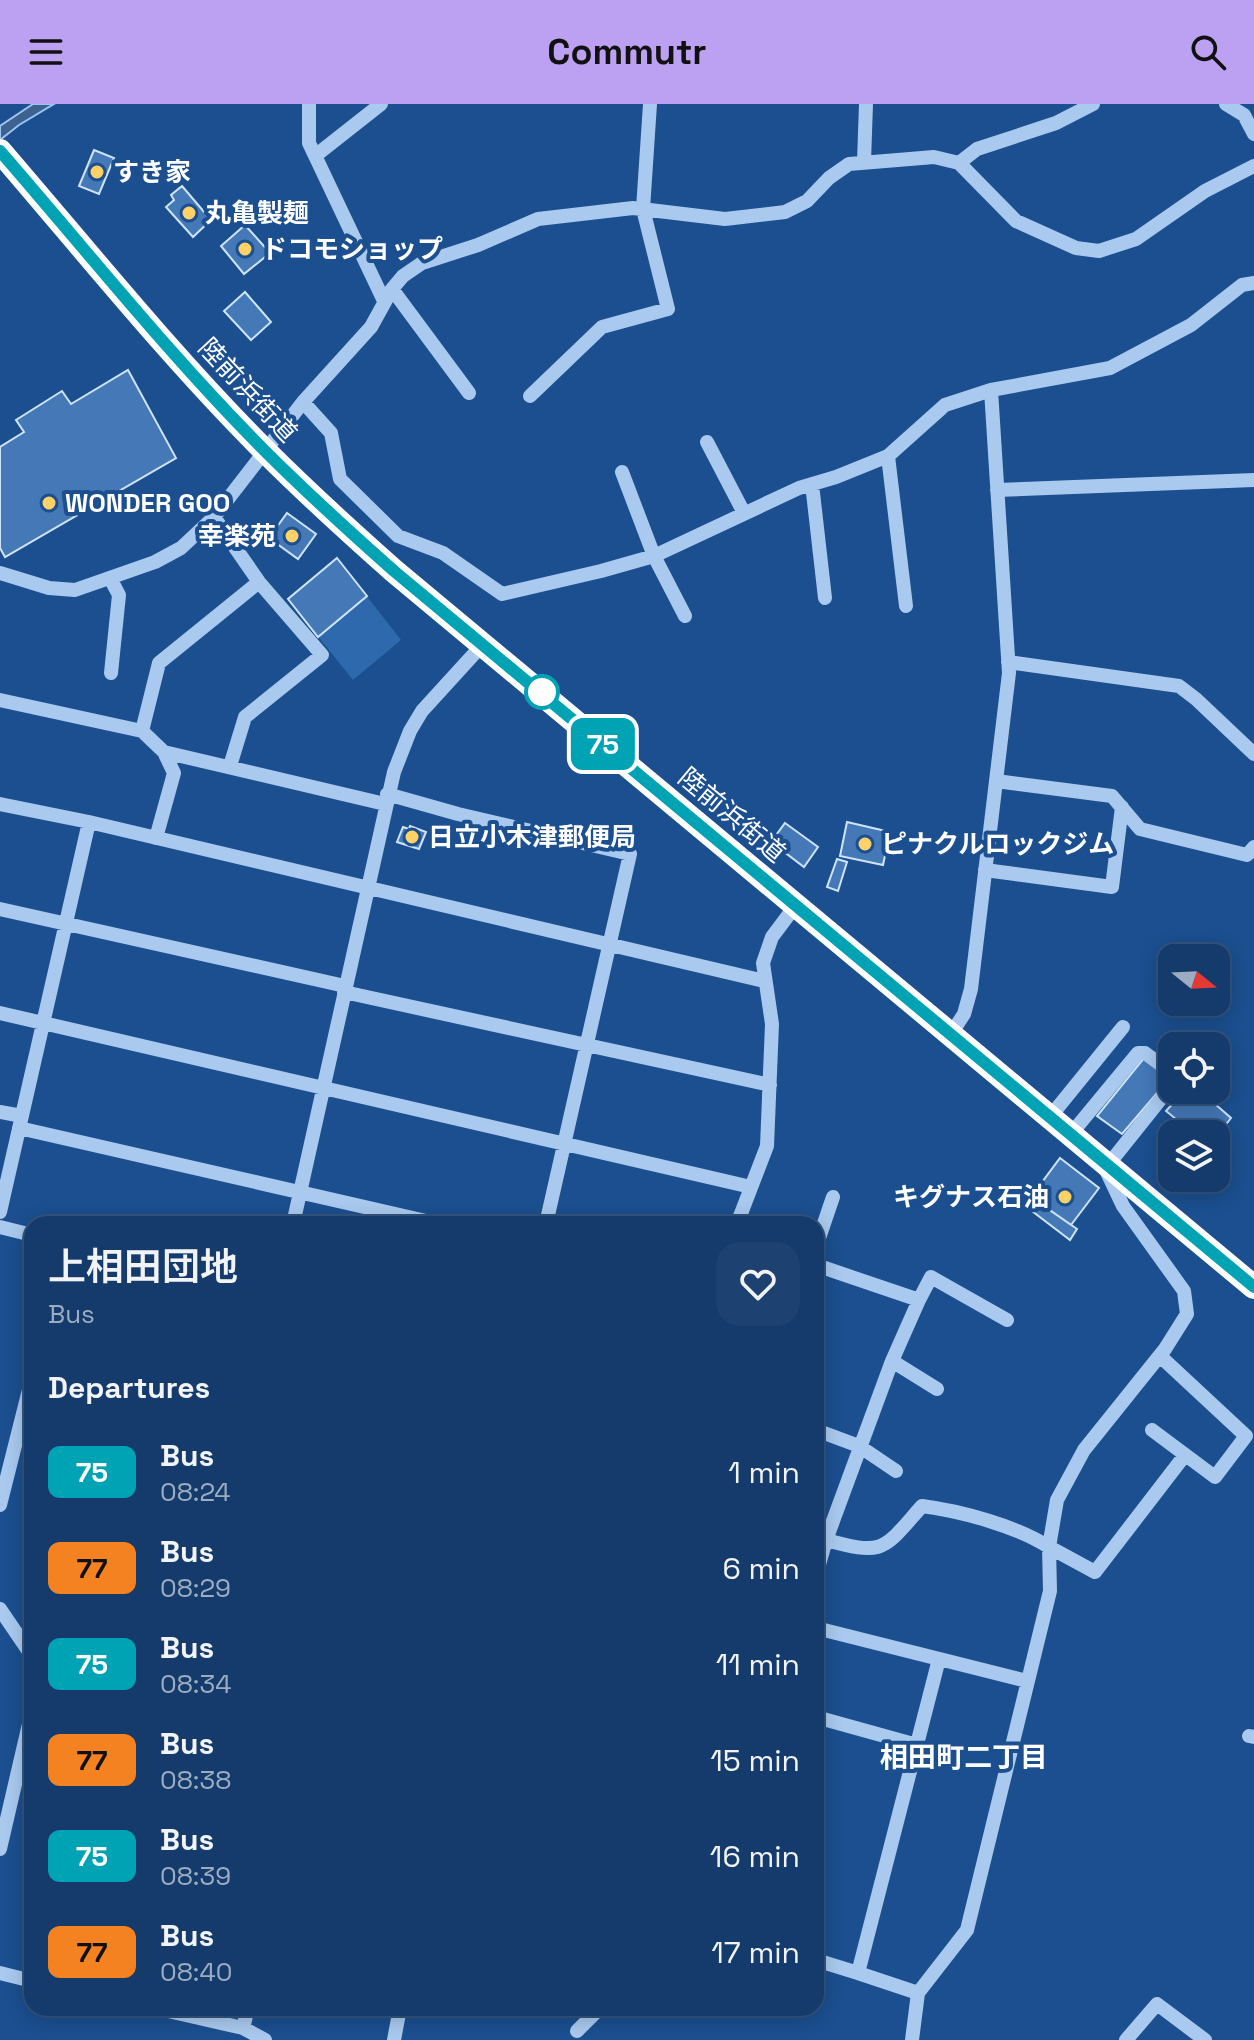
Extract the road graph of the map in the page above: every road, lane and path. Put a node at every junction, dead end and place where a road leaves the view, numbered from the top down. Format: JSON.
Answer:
{"nodes":[{"id":1,"x":309,"y":104,"type":"edge"},
{"id":2,"x":381,"y":104,"type":"edge"},
{"id":3,"x":650,"y":104,"type":"edge"},
{"id":4,"x":866,"y":104,"type":"edge"},
{"id":5,"x":1093,"y":104,"type":"edge"},
{"id":6,"x":1226,"y":104,"type":"edge"},
{"id":7,"x":1249,"y":110,"type":"edge"},
{"id":8,"x":1254,"y":134,"type":"edge"},
{"id":9,"x":0,"y":151,"type":"edge"},
{"id":10,"x":315,"y":156,"type":"junction"},
{"id":11,"x":864,"y":162,"type":"junction"},
{"id":12,"x":959,"y":163,"type":"junction"},
{"id":13,"x":1254,"y":166,"type":"edge"},
{"id":14,"x":643,"y":209,"type":"junction"},
{"id":15,"x":1254,"y":283,"type":"edge"},
{"id":16,"x":388,"y":295,"type":"junction"},
{"id":17,"x":991,"y":390,"type":"junction"},
{"id":18,"x":469,"y":393,"type":"dead end"},
{"id":19,"x":530,"y":396,"type":"dead end"},
{"id":20,"x":303,"y":402,"type":"junction"},
{"id":21,"x":707,"y":442,"type":"dead end"},
{"id":22,"x":264,"y":450,"type":"junction"},
{"id":23,"x":888,"y":456,"type":"junction"},
{"id":24,"x":622,"y":472,"type":"dead end"},
{"id":25,"x":1254,"y":480,"type":"edge"},
{"id":26,"x":812,"y":484,"type":"junction"},
{"id":27,"x":997,"y":490,"type":"junction"},
{"id":28,"x":744,"y":513,"type":"junction"},
{"id":29,"x":214,"y":517,"type":"junction"},
{"id":30,"x":654,"y":556,"type":"junction"},
{"id":31,"x":0,"y":573,"type":"edge"},
{"id":32,"x":110,"y":578,"type":"junction"},
{"id":33,"x":259,"y":582,"type":"junction"},
{"id":34,"x":825,"y":598,"type":"dead end"},
{"id":35,"x":906,"y":606,"type":"dead end"},
{"id":36,"x":685,"y":616,"type":"dead end"},
{"id":37,"x":484,"y":643,"type":"junction"},
{"id":38,"x":1008,"y":662,"type":"junction"},
{"id":39,"x":111,"y":673,"type":"dead end"},
{"id":40,"x":0,"y":700,"type":"edge"},
{"id":41,"x":142,"y":731,"type":"junction"},
{"id":42,"x":164,"y":752,"type":"junction"},
{"id":43,"x":1254,"y":754,"type":"edge"},
{"id":44,"x":230,"y":766,"type":"junction"},
{"id":45,"x":996,"y":781,"type":"junction"},
{"id":46,"x":386,"y":799,"type":"junction"},
{"id":47,"x":0,"y":804,"type":"edge"},
{"id":48,"x":1122,"y":807,"type":"junction"},
{"id":49,"x":89,"y":822,"type":"junction"},
{"id":50,"x":156,"y":838,"type":"junction"},
{"id":51,"x":1254,"y":847,"type":"edge"},
{"id":52,"x":985,"y":870,"type":"junction"},
{"id":53,"x":367,"y":888,"type":"junction"},
{"id":54,"x":796,"y":905,"type":"junction"},
{"id":55,"x":0,"y":909,"type":"edge"},
{"id":56,"x":66,"y":923,"type":"junction"},
{"id":57,"x":610,"y":945,"type":"junction"},
{"id":58,"x":764,"y":981,"type":"junction"},
{"id":59,"x":344,"y":989,"type":"junction"},
{"id":60,"x":0,"y":1013,"type":"edge"},
{"id":61,"x":43,"y":1023,"type":"junction"},
{"id":62,"x":951,"y":1034,"type":"junction"},
{"id":63,"x":587,"y":1045,"type":"junction"},
{"id":64,"x":1138,"y":1053,"type":"junction"},
{"id":65,"x":1158,"y":1063,"type":"edge"},
{"id":66,"x":770,"y":1085,"type":"junction"},
{"id":67,"x":323,"y":1088,"type":"junction"},
{"id":68,"x":1158,"y":1101,"type":"edge"},
{"id":69,"x":0,"y":1112,"type":"edge"},
{"id":70,"x":1050,"y":1117,"type":"junction"},
{"id":71,"x":21,"y":1122,"type":"junction"},
{"id":72,"x":1071,"y":1134,"type":"junction"},
{"id":73,"x":565,"y":1144,"type":"junction"},
{"id":74,"x":1105,"y":1163,"type":"junction"},
{"id":75,"x":751,"y":1187,"type":"junction"},
{"id":76,"x":300,"y":1190,"type":"junction"},
{"id":77,"x":833,"y":1197,"type":"dead end"},
{"id":78,"x":0,"y":1212,"type":"edge"},
{"id":79,"x":295,"y":1216,"type":"edge"},
{"id":80,"x":406,"y":1216,"type":"edge"},
{"id":81,"x":548,"y":1216,"type":"edge"},
{"id":82,"x":740,"y":1216,"type":"edge"},
{"id":83,"x":824,"y":1223,"type":"edge"},
{"id":84,"x":0,"y":1227,"type":"edge"},
{"id":85,"x":24,"y":1233,"type":"edge"},
{"id":86,"x":824,"y":1268,"type":"edge"},
{"id":87,"x":1254,"y":1287,"type":"edge"},
{"id":88,"x":919,"y":1300,"type":"junction"},
{"id":89,"x":1007,"y":1320,"type":"dead end"},
{"id":90,"x":1160,"y":1356,"type":"junction"},
{"id":91,"x":892,"y":1361,"type":"junction"},
{"id":92,"x":937,"y":1389,"type":"dead end"},
{"id":93,"x":1152,"y":1430,"type":"dead end"},
{"id":94,"x":824,"y":1433,"type":"edge"},
{"id":95,"x":24,"y":1436,"type":"edge"},
{"id":96,"x":1250,"y":1436,"type":"edge"},
{"id":97,"x":859,"y":1446,"type":"junction"},
{"id":98,"x":1185,"y":1455,"type":"junction"},
{"id":99,"x":6,"y":1458,"type":"edge"},
{"id":100,"x":896,"y":1471,"type":"dead end"},
{"id":101,"x":0,"y":1505,"type":"edge"},
{"id":102,"x":824,"y":1532,"type":"edge"},
{"id":103,"x":824,"y":1540,"type":"edge"},
{"id":104,"x":1049,"y":1547,"type":"junction"},
{"id":105,"x":0,"y":1609,"type":"edge"},
{"id":106,"x":824,"y":1630,"type":"edge"},
{"id":107,"x":24,"y":1643,"type":"edge"},
{"id":108,"x":939,"y":1659,"type":"junction"},
{"id":109,"x":1027,"y":1681,"type":"junction"},
{"id":110,"x":824,"y":1719,"type":"edge"},
{"id":111,"x":917,"y":1745,"type":"junction"},
{"id":112,"x":24,"y":1746,"type":"edge"},
{"id":113,"x":0,"y":1849,"type":"edge"},
{"id":114,"x":824,"y":1962,"type":"edge"},
{"id":115,"x":0,"y":1973,"type":"edge"},
{"id":116,"x":858,"y":1973,"type":"junction"},
{"id":117,"x":24,"y":1979,"type":"edge"},
{"id":118,"x":918,"y":1993,"type":"junction"},
{"id":119,"x":190,"y":2016,"type":"edge"},
{"id":120,"x":246,"y":2016,"type":"edge"},
{"id":121,"x":398,"y":2016,"type":"edge"},
{"id":122,"x":592,"y":2016,"type":"edge"},
{"id":123,"x":243,"y":2028,"type":"junction"},
{"id":124,"x":577,"y":2031,"type":"dead end"},
{"id":125,"x":265,"y":2040,"type":"edge"},
{"id":126,"x":394,"y":2040,"type":"edge"},
{"id":127,"x":912,"y":2040,"type":"edge"},
{"id":128,"x":1126,"y":2040,"type":"edge"},
{"id":129,"x":1205,"y":2040,"type":"edge"}],
"edges":[{"from":1,"to":10,"type":"street"},
{"from":2,"to":10,"type":"street"},
{"from":3,"to":14,"type":"street"},
{"from":4,"to":11,"type":"street"},
{"from":5,"to":12,"type":"street"},
{"from":6,"to":7,"type":"street"},
{"from":7,"to":8,"type":"street"},
{"from":9,"to":22,"type":"highway","name":"陸前浜街道"},
{"from":10,"to":16,"type":"street"},
{"from":11,"to":12,"type":"street"},
{"from":11,"to":14,"type":"street"},
{"from":12,"to":13,"type":"street"},
{"from":14,"to":16,"type":"street"},
{"from":14,"to":19,"type":"street"},
{"from":15,"to":17,"type":"street"},
{"from":16,"to":18,"type":"street"},
{"from":16,"to":20,"type":"street"},
{"from":17,"to":23,"type":"street"},
{"from":17,"to":27,"type":"street"},
{"from":20,"to":22,"type":"street"},
{"from":20,"to":30,"type":"street"},
{"from":21,"to":28,"type":"street"},
{"from":22,"to":29,"type":"street"},
{"from":22,"to":37,"type":"highway","name":"陸前浜街道"},
{"from":23,"to":26,"type":"street"},
{"from":23,"to":35,"type":"street"},
{"from":24,"to":30,"type":"street"},
{"from":25,"to":27,"type":"street"},
{"from":26,"to":28,"type":"street"},
{"from":26,"to":34,"type":"street"},
{"from":27,"to":38,"type":"street"},
{"from":28,"to":30,"type":"street"},
{"from":29,"to":32,"type":"street"},
{"from":29,"to":33,"type":"street"},
{"from":30,"to":36,"type":"street"},
{"from":31,"to":32,"type":"street"},
{"from":32,"to":39,"type":"street"},
{"from":33,"to":41,"type":"street"},
{"from":33,"to":44,"type":"street"},
{"from":37,"to":46,"type":"street"},
{"from":37,"to":54,"type":"highway","name":"陸前浜街道"},
{"from":38,"to":43,"type":"street"},
{"from":38,"to":45,"type":"street"},
{"from":40,"to":41,"type":"street"},
{"from":41,"to":42,"type":"street"},
{"from":42,"to":44,"type":"street"},
{"from":42,"to":50,"type":"street"},
{"from":44,"to":46,"type":"street"},
{"from":45,"to":48,"type":"street"},
{"from":45,"to":52,"type":"street"},
{"from":46,"to":53,"type":"street"},
{"from":46,"to":57,"type":"street"},
{"from":47,"to":49,"type":"street"},
{"from":48,"to":51,"type":"street"},
{"from":48,"to":52,"type":"street"},
{"from":49,"to":50,"type":"street"},
{"from":49,"to":56,"type":"street"},
{"from":50,"to":53,"type":"street"},
{"from":52,"to":62,"type":"street"},
{"from":53,"to":57,"type":"street"},
{"from":53,"to":59,"type":"street"},
{"from":54,"to":58,"type":"street"},
{"from":54,"to":62,"type":"highway","name":"陸前浜街道"},
{"from":55,"to":56,"type":"street"},
{"from":56,"to":59,"type":"street"},
{"from":56,"to":61,"type":"street"},
{"from":57,"to":58,"type":"street"},
{"from":57,"to":63,"type":"street"},
{"from":58,"to":66,"type":"street"},
{"from":59,"to":63,"type":"street"},
{"from":59,"to":67,"type":"street"},
{"from":60,"to":61,"type":"street"},
{"from":61,"to":67,"type":"street"},
{"from":61,"to":71,"type":"street"},
{"from":62,"to":70,"type":"highway","name":"陸前浜街道"},
{"from":63,"to":66,"type":"street"},
{"from":63,"to":73,"type":"street"},
{"from":64,"to":65,"type":"street"},
{"from":64,"to":70,"type":"street"},
{"from":64,"to":72,"type":"street"},
{"from":66,"to":75,"type":"street"},
{"from":67,"to":73,"type":"street"},
{"from":67,"to":76,"type":"street"},
{"from":68,"to":74,"type":"street"},
{"from":69,"to":71,"type":"street"},
{"from":70,"to":72,"type":"highway","name":"陸前浜街道"},
{"from":71,"to":76,"type":"street"},
{"from":71,"to":78,"type":"street"},
{"from":72,"to":74,"type":"highway","name":"陸前浜街道"},
{"from":73,"to":75,"type":"street"},
{"from":73,"to":81,"type":"street"},
{"from":74,"to":87,"type":"highway","name":"陸前浜街道"},
{"from":74,"to":90,"type":"street"},
{"from":75,"to":82,"type":"street"},
{"from":76,"to":79,"type":"street"},
{"from":76,"to":80,"type":"street"},
{"from":77,"to":83,"type":"street"},
{"from":84,"to":85,"type":"street"},
{"from":86,"to":88,"type":"street"},
{"from":88,"to":89,"type":"street"},
{"from":88,"to":91,"type":"street"},
{"from":90,"to":96,"type":"street"},
{"from":90,"to":104,"type":"street"},
{"from":91,"to":92,"type":"street"},
{"from":91,"to":97,"type":"street"},
{"from":93,"to":98,"type":"street"},
{"from":94,"to":97,"type":"street"},
{"from":95,"to":99,"type":"street"},
{"from":96,"to":98,"type":"street"},
{"from":97,"to":100,"type":"street"},
{"from":97,"to":102,"type":"street"},
{"from":98,"to":104,"type":"street"},
{"from":99,"to":101,"type":"street"},
{"from":103,"to":104,"type":"street"},
{"from":104,"to":109,"type":"street"},
{"from":105,"to":107,"type":"street"},
{"from":106,"to":108,"type":"street"},
{"from":108,"to":109,"type":"street"},
{"from":108,"to":111,"type":"street"},
{"from":109,"to":118,"type":"street"},
{"from":110,"to":111,"type":"street"},
{"from":111,"to":116,"type":"street"},
{"from":112,"to":113,"type":"street"},
{"from":114,"to":116,"type":"street"},
{"from":115,"to":117,"type":"street"},
{"from":116,"to":118,"type":"street"},
{"from":118,"to":127,"type":"street"},
{"from":119,"to":123,"type":"street"},
{"from":120,"to":123,"type":"street"},
{"from":121,"to":126,"type":"street"},
{"from":122,"to":124,"type":"street"},
{"from":123,"to":125,"type":"street"},
{"from":128,"to":129,"type":"street"}]}
